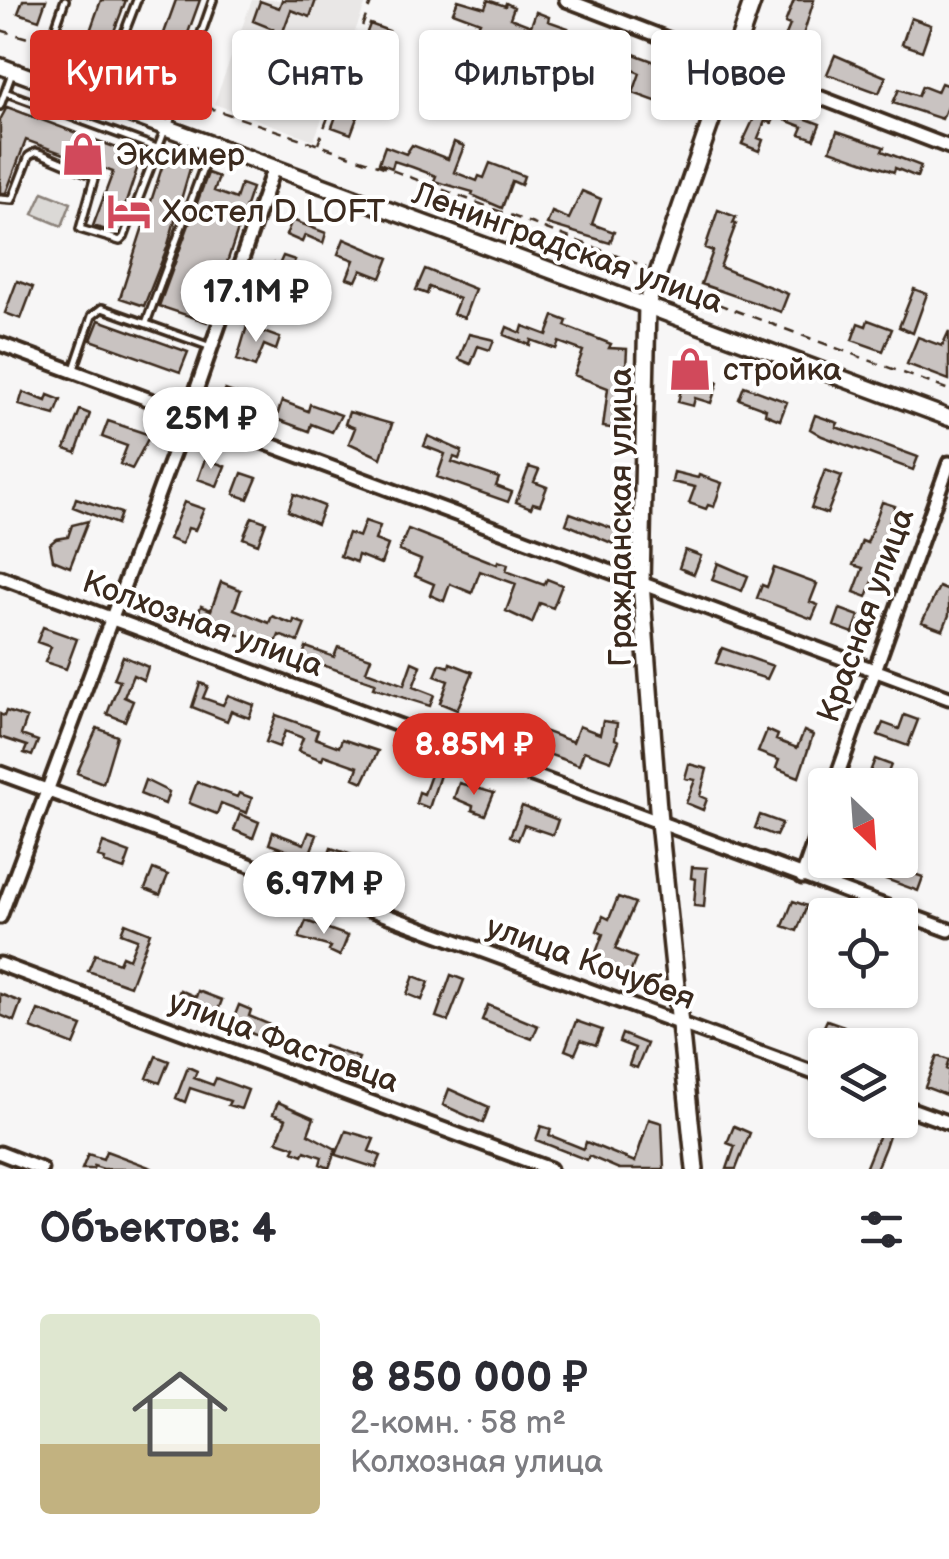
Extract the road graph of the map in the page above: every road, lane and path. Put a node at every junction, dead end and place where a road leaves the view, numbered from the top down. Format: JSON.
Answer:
{"nodes":[{"id":1,"x":64,"y":0,"type":"edge"},
{"id":2,"x":137,"y":0,"type":"edge"},
{"id":3,"x":213,"y":0,"type":"edge"},
{"id":4,"x":372,"y":0,"type":"edge"},
{"id":5,"x":566,"y":0,"type":"edge"},
{"id":6,"x":753,"y":0,"type":"edge"},
{"id":7,"x":0,"y":30,"type":"edge"},
{"id":8,"x":54,"y":30,"type":"edge"},
{"id":9,"x":125,"y":30,"type":"edge"},
{"id":10,"x":202,"y":30,"type":"edge"},
{"id":11,"x":742,"y":30,"type":"edge"},
{"id":12,"x":651,"y":33,"type":"edge"},
{"id":13,"x":30,"y":39,"type":"edge"},
{"id":14,"x":6,"y":68,"type":"edge"},
{"id":15,"x":30,"y":77,"type":"edge"},
{"id":16,"x":5,"y":92,"type":"junction"},
{"id":17,"x":821,"y":98,"type":"edge"},
{"id":18,"x":0,"y":106,"type":"edge"},
{"id":19,"x":212,"y":108,"type":"edge"},
{"id":20,"x":148,"y":120,"type":"edge"},
{"id":21,"x":170,"y":120,"type":"edge"},
{"id":22,"x":710,"y":120,"type":"edge"},
{"id":23,"x":167,"y":127,"type":"junction"},
{"id":24,"x":212,"y":144,"type":"junction"},
{"id":25,"x":318,"y":144,"type":"junction"},
{"id":26,"x":949,"y":147,"type":"edge"},
{"id":27,"x":158,"y":149,"type":"junction"},
{"id":28,"x":274,"y":167,"type":"junction"},
{"id":29,"x":0,"y":198,"type":"edge"},
{"id":30,"x":656,"y":272,"type":"junction"},
{"id":31,"x":647,"y":305,"type":"junction"},
{"id":32,"x":146,"y":323,"type":"junction"},
{"id":33,"x":0,"y":344,"type":"edge"},
{"id":34,"x":211,"y":347,"type":"junction"},
{"id":35,"x":73,"y":371,"type":"junction"},
{"id":36,"x":949,"y":390,"type":"edge"},
{"id":37,"x":188,"y":414,"type":"junction"},
{"id":38,"x":949,"y":418,"type":"edge"},
{"id":39,"x":949,"y":463,"type":"edge"},
{"id":40,"x":0,"y":577,"type":"edge"},
{"id":41,"x":641,"y":583,"type":"junction"},
{"id":42,"x":113,"y":618,"type":"junction"},
{"id":43,"x":874,"y":670,"type":"junction"},
{"id":44,"x":949,"y":698,"type":"edge"},
{"id":45,"x":840,"y":768,"type":"edge"},
{"id":46,"x":0,"y":773,"type":"edge"},
{"id":47,"x":49,"y":791,"type":"junction"},
{"id":48,"x":660,"y":822,"type":"junction"},
{"id":49,"x":808,"y":860,"type":"edge"},
{"id":50,"x":802,"y":877,"type":"junction"},
{"id":51,"x":0,"y":917,"type":"edge"},
{"id":52,"x":949,"y":930,"type":"edge"},
{"id":53,"x":0,"y":964,"type":"edge"},
{"id":54,"x":679,"y":1024,"type":"junction"},
{"id":55,"x":808,"y":1072,"type":"edge"},
{"id":56,"x":918,"y":1112,"type":"edge"},
{"id":57,"x":949,"y":1123,"type":"edge"},
{"id":58,"x":0,"y":1153,"type":"edge"},
{"id":59,"x":41,"y":1169,"type":"edge"},
{"id":60,"x":550,"y":1169,"type":"edge"},
{"id":61,"x":695,"y":1169,"type":"edge"}],
"edges":[{"from":1,"to":8,"type":"lane"},
{"from":2,"to":9,"type":"lane"},
{"from":3,"to":10,"type":"lane"},
{"from":4,"to":25,"type":"path"},
{"from":5,"to":12,"type":"street"},
{"from":6,"to":11,"type":"main road","name":"Гражданская улица"},
{"from":7,"to":13,"type":"path"},
{"from":14,"to":15,"type":"street","name":"Ленинградская улица"},
{"from":14,"to":16,"type":"lane"},
{"from":16,"to":18,"type":"lane"},
{"from":16,"to":27,"type":"lane"},
{"from":17,"to":26,"type":"street"},
{"from":19,"to":25,"type":"path"},
{"from":20,"to":23,"type":"street","name":"Ленинградская улица"},
{"from":21,"to":23,"type":"lane"},
{"from":22,"to":30,"type":"main road","name":"Гражданская улица"},
{"from":23,"to":24,"type":"street","name":"Ленинградская улица"},
{"from":23,"to":27,"type":"lane"},
{"from":24,"to":28,"type":"street","name":"Ленинградская улица"},
{"from":24,"to":32,"type":"lane"},
{"from":25,"to":30,"type":"path"},
{"from":27,"to":29,"type":"lane"},
{"from":28,"to":31,"type":"street","name":"Ленинградская улица"},
{"from":28,"to":34,"type":"street"},
{"from":30,"to":31,"type":"main road","name":"Гражданская улица"},
{"from":30,"to":36,"type":"path"},
{"from":31,"to":38,"type":"street","name":"Ленинградская улица"},
{"from":31,"to":41,"type":"main road","name":"Гражданская улица"},
{"from":32,"to":34,"type":"lane"},
{"from":32,"to":35,"type":"lane"},
{"from":33,"to":35,"type":"street"},
{"from":34,"to":37,"type":"street"},
{"from":35,"to":37,"type":"street"},
{"from":37,"to":41,"type":"street"},
{"from":37,"to":42,"type":"street"},
{"from":39,"to":43,"type":"street","name":"Красная улица"},
{"from":40,"to":42,"type":"street","name":"Колхозная улица"},
{"from":41,"to":43,"type":"street"},
{"from":41,"to":48,"type":"main road","name":"Гражданская улица"},
{"from":42,"to":47,"type":"street"},
{"from":42,"to":48,"type":"street","name":"Колхозная улица"},
{"from":43,"to":44,"type":"street"},
{"from":43,"to":45,"type":"street","name":"Красная улица"},
{"from":46,"to":47,"type":"street","name":"улица Кочубея"},
{"from":47,"to":51,"type":"street"},
{"from":47,"to":54,"type":"street","name":"улица Кочубея"},
{"from":48,"to":50,"type":"street","name":"Колхозная улица"},
{"from":48,"to":54,"type":"main road","name":"Гражданская улица"},
{"from":49,"to":50,"type":"street"},
{"from":50,"to":52,"type":"street","name":"Колхозная улица"},
{"from":53,"to":60,"type":"street","name":"улица Фастовца"},
{"from":54,"to":55,"type":"street","name":"улица Кочубея"},
{"from":54,"to":61,"type":"main road","name":"Гражданская улица"},
{"from":56,"to":57,"type":"street"},
{"from":58,"to":59,"type":"street"}]}
